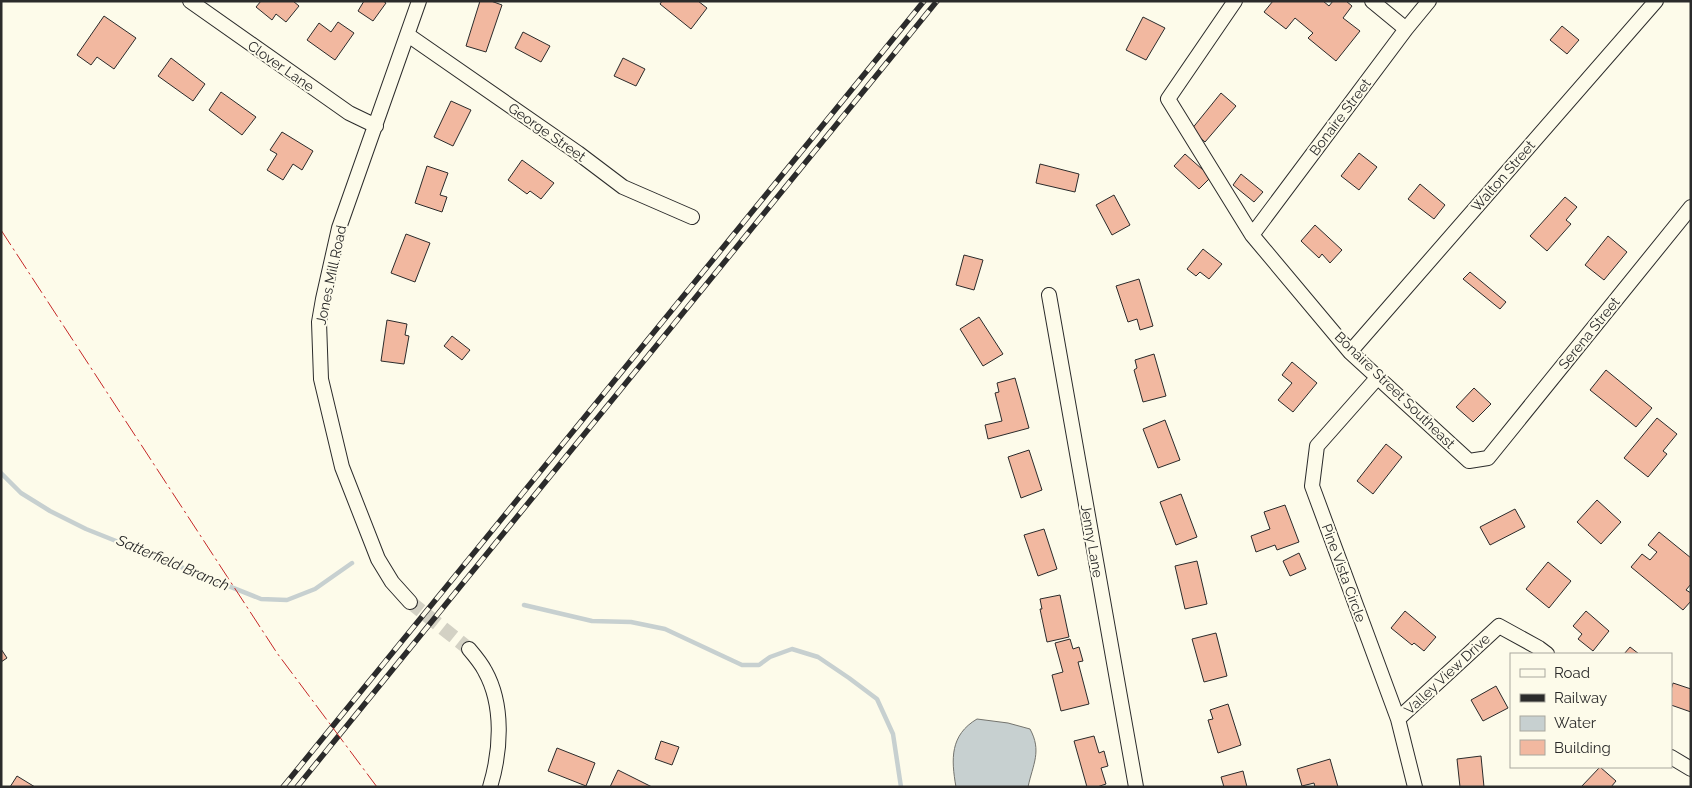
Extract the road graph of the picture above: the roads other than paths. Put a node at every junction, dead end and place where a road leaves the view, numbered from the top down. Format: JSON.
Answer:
{"nodes":[{"id":1,"x":190,"y":1,"type":"edge"},
{"id":2,"x":419,"y":1,"type":"edge"},
{"id":3,"x":1235,"y":1,"type":"edge"},
{"id":4,"x":1372,"y":1,"type":"edge"},
{"id":5,"x":1430,"y":1,"type":"edge"},
{"id":6,"x":1656,"y":1,"type":"edge"},
{"id":7,"x":1406,"y":29,"type":"junction"},
{"id":8,"x":408,"y":35,"type":"junction"},
{"id":9,"x":376,"y":126,"type":"junction"},
{"id":10,"x":1691,"y":207,"type":"edge"},
{"id":11,"x":692,"y":217,"type":"dead end"},
{"id":12,"x":1252,"y":234,"type":"junction"},
{"id":13,"x":1049,"y":295,"type":"dead end"},
{"id":14,"x":1350,"y":352,"type":"junction"},
{"id":15,"x":1378,"y":377,"type":"junction"},
{"id":16,"x":1488,"y":458,"type":"joint"},
{"id":17,"x":410,"y":602,"type":"tunnel mouth"},
{"id":18,"x":469,"y":649,"type":"tunnel mouth"},
{"id":19,"x":1546,"y":653,"type":"edge"},
{"id":20,"x":1398,"y":719,"type":"junction"},
{"id":21,"x":1672,"y":758,"type":"edge"},
{"id":22,"x":1691,"y":768,"type":"edge"},
{"id":23,"x":490,"y":787,"type":"edge"},
{"id":24,"x":1136,"y":787,"type":"edge"},
{"id":25,"x":1415,"y":787,"type":"edge"}],
"edges":[{"from":1,"to":9,"type":"street","name":"Clover Lane"},
{"from":2,"to":8,"type":"street","name":"Jones Mill Road"},
{"from":3,"to":12,"type":"street","name":"Bonaire Street Southeast"},
{"from":4,"to":7,"type":"street"},
{"from":5,"to":7,"type":"street","name":"Bonaire Street"},
{"from":6,"to":14,"type":"street","name":"Walton Street"},
{"from":7,"to":12,"type":"street","name":"Bonaire Street"},
{"from":8,"to":9,"type":"street","name":"Jones Mill Road"},
{"from":8,"to":11,"type":"street","name":"George Street"},
{"from":9,"to":17,"type":"street","name":"Jones Mill Road"},
{"from":10,"to":16,"type":"street","name":"Serena Street"},
{"from":12,"to":14,"type":"street","name":"Bonaire Street Southeast"},
{"from":13,"to":24,"type":"street","name":"Jenny Lane"},
{"from":14,"to":15,"type":"street","name":"Bonaire Street Southeast"},
{"from":15,"to":16,"type":"street","name":"Bonaire Street Southeast"},
{"from":15,"to":20,"type":"street","name":"Pine Vista Circle"},
{"from":18,"to":23,"type":"street"},
{"from":19,"to":20,"type":"street","name":"Valley View Drive"},
{"from":20,"to":25,"type":"street","name":"Pine Vista Circle"},
{"from":21,"to":22,"type":"street"}]}
